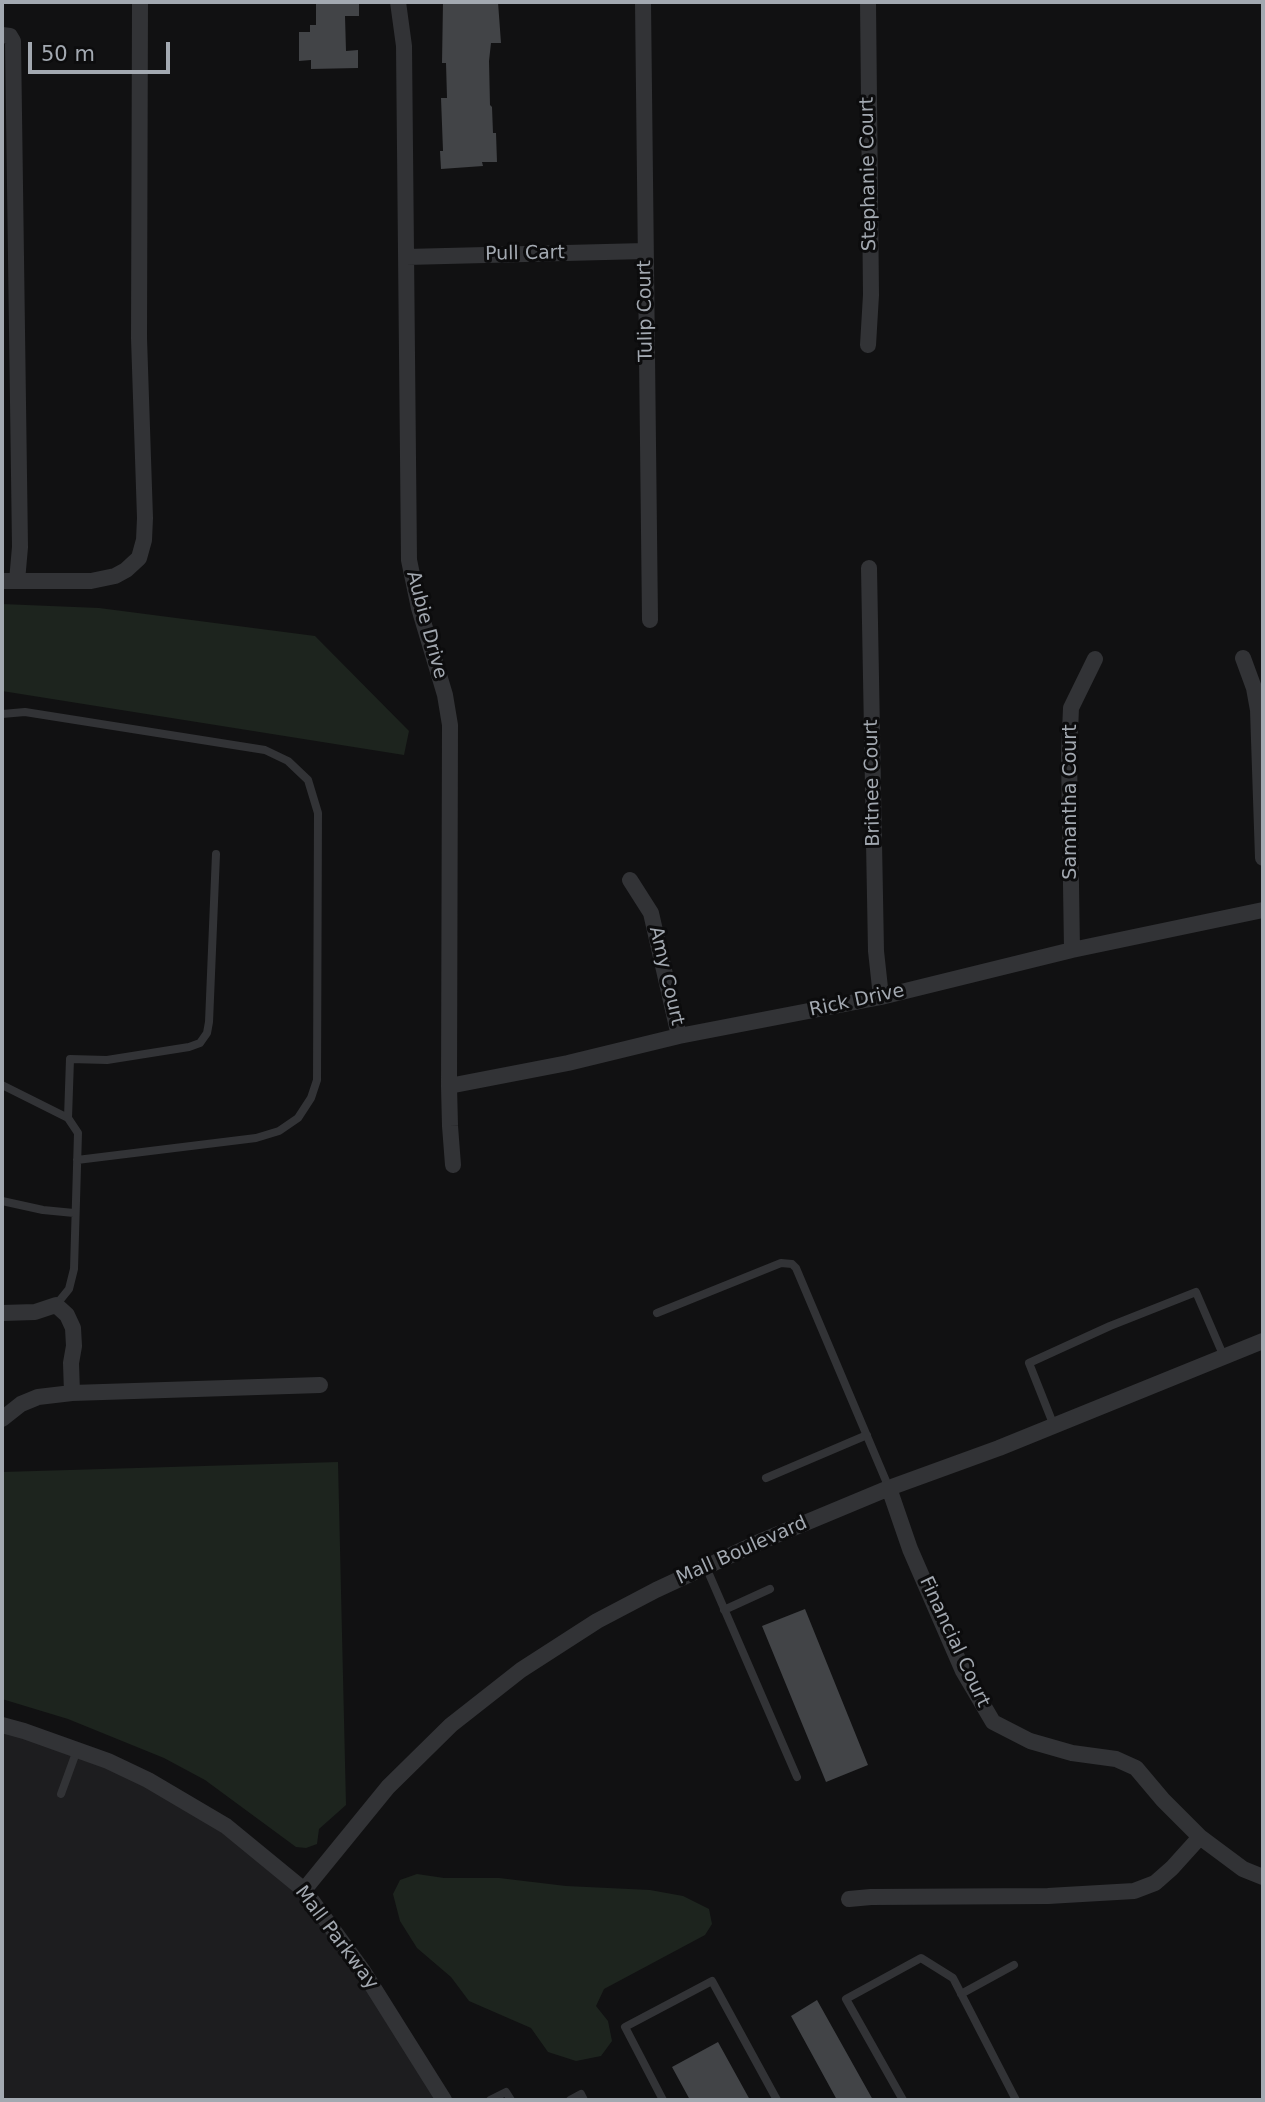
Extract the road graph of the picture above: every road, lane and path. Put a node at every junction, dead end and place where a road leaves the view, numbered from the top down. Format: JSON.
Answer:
{"nodes":[{"id":1,"x":139,"y":2,"type":"edge"},
{"id":2,"x":398,"y":2,"type":"edge"},
{"id":3,"x":643,"y":2,"type":"edge"},
{"id":4,"x":867,"y":2,"type":"edge"},
{"id":5,"x":2,"y":35,"type":"edge"},
{"id":6,"x":645,"y":251,"type":"junction"},
{"id":7,"x":406,"y":257,"type":"junction"},
{"id":8,"x":868,"y":345,"type":"dead end"},
{"id":9,"x":869,"y":568,"type":"dead end"},
{"id":10,"x":10,"y":581,"type":"edge"},
{"id":11,"x":650,"y":620,"type":"dead end"},
{"id":12,"x":1243,"y":658,"type":"dead end"},
{"id":13,"x":1095,"y":659,"type":"dead end"},
{"id":14,"x":2,"y":713,"type":"edge"},
{"id":15,"x":216,"y":854,"type":"dead end"},
{"id":16,"x":1263,"y":858,"type":"edge"},
{"id":17,"x":630,"y":880,"type":"dead end"},
{"id":18,"x":1263,"y":910,"type":"edge"},
{"id":19,"x":1072,"y":950,"type":"junction"},
{"id":20,"x":881,"y":997,"type":"junction"},
{"id":21,"x":679,"y":1036,"type":"junction"},
{"id":22,"x":2,"y":1085,"type":"edge"},
{"id":23,"x":449,"y":1086,"type":"junction"},
{"id":24,"x":68,"y":1118,"type":"junction"},
{"id":25,"x":78,"y":1160,"type":"junction"},
{"id":26,"x":453,"y":1165,"type":"dead end"},
{"id":27,"x":2,"y":1201,"type":"edge"},
{"id":28,"x":74,"y":1213,"type":"junction"},
{"id":29,"x":56,"y":1305,"type":"junction"},
{"id":30,"x":2,"y":1313,"type":"edge"},
{"id":31,"x":657,"y":1313,"type":"dead end"},
{"id":32,"x":1263,"y":1341,"type":"edge"},
{"id":33,"x":1224,"y":1357,"type":"junction"},
{"id":34,"x":320,"y":1385,"type":"dead end"},
{"id":35,"x":72,"y":1393,"type":"junction"},
{"id":36,"x":2,"y":1419,"type":"edge"},
{"id":37,"x":1054,"y":1426,"type":"junction"},
{"id":38,"x":867,"y":1435,"type":"junction"},
{"id":39,"x":766,"y":1478,"type":"dead end"},
{"id":40,"x":889,"y":1488,"type":"junction"},
{"id":41,"x":706,"y":1567,"type":"junction"},
{"id":42,"x":770,"y":1589,"type":"dead end"},
{"id":43,"x":724,"y":1610,"type":"junction"},
{"id":44,"x":2,"y":1725,"type":"edge"},
{"id":45,"x":77,"y":1750,"type":"junction"},
{"id":46,"x":797,"y":1777,"type":"dead end"},
{"id":47,"x":61,"y":1794,"type":"dead end"},
{"id":48,"x":1200,"y":1837,"type":"junction"},
{"id":49,"x":1263,"y":1877,"type":"edge"},
{"id":50,"x":304,"y":1891,"type":"junction"},
{"id":51,"x":849,"y":1899,"type":"dead end"},
{"id":52,"x":1014,"y":1965,"type":"dead end"},
{"id":53,"x":961,"y":1994,"type":"junction"},
{"id":54,"x":444,"y":2100,"type":"edge"},
{"id":55,"x":490,"y":2100,"type":"edge"},
{"id":56,"x":511,"y":2100,"type":"edge"},
{"id":57,"x":570,"y":2100,"type":"edge"},
{"id":58,"x":584,"y":2100,"type":"edge"},
{"id":59,"x":663,"y":2100,"type":"edge"},
{"id":60,"x":777,"y":2100,"type":"edge"},
{"id":61,"x":903,"y":2100,"type":"edge"},
{"id":62,"x":1016,"y":2100,"type":"edge"}],
"edges":[{"from":1,"to":10,"type":"street"},
{"from":2,"to":7,"type":"street","name":"Aubie Drive"},
{"from":3,"to":6,"type":"street","name":"Tulip Court"},
{"from":4,"to":8,"type":"street","name":"Stephanie Court"},
{"from":5,"to":10,"type":"street"},
{"from":6,"to":7,"type":"street","name":"Pull Cart"},
{"from":6,"to":11,"type":"street","name":"Tulip Court"},
{"from":7,"to":23,"type":"street","name":"Aubie Drive"},
{"from":9,"to":20,"type":"street","name":"Britnee Court"},
{"from":12,"to":16,"type":"street"},
{"from":13,"to":19,"type":"street","name":"Samantha Court"},
{"from":14,"to":25,"type":"lane"},
{"from":15,"to":24,"type":"lane"},
{"from":17,"to":21,"type":"street","name":"Amy Court"},
{"from":18,"to":19,"type":"street","name":"Rick Drive"},
{"from":19,"to":20,"type":"street","name":"Rick Drive"},
{"from":20,"to":21,"type":"street","name":"Rick Drive"},
{"from":21,"to":23,"type":"street","name":"Rick Drive"},
{"from":22,"to":24,"type":"lane"},
{"from":23,"to":26,"type":"street","name":"Aubie Drive"},
{"from":24,"to":25,"type":"lane"},
{"from":25,"to":28,"type":"lane"},
{"from":27,"to":28,"type":"lane"},
{"from":28,"to":29,"type":"lane"},
{"from":29,"to":30,"type":"street"},
{"from":29,"to":35,"type":"street"},
{"from":31,"to":38,"type":"lane"},
{"from":32,"to":33,"type":"street","name":"Mall Boulevard"},
{"from":33,"to":37,"type":"street","name":"Mall Boulevard"},
{"from":33,"to":37,"type":"lane"},
{"from":34,"to":35,"type":"street"},
{"from":35,"to":36,"type":"street"},
{"from":37,"to":40,"type":"street","name":"Mall Boulevard"},
{"from":38,"to":39,"type":"lane"},
{"from":38,"to":40,"type":"lane"},
{"from":40,"to":41,"type":"street","name":"Mall Boulevard"},
{"from":40,"to":48,"type":"street","name":"Financial Court"},
{"from":41,"to":43,"type":"lane"},
{"from":41,"to":50,"type":"street","name":"Mall Boulevard"},
{"from":42,"to":43,"type":"lane"},
{"from":43,"to":46,"type":"lane"},
{"from":44,"to":45,"type":"street","name":"Mall Parkway"},
{"from":45,"to":47,"type":"lane"},
{"from":45,"to":50,"type":"street","name":"Mall Parkway"},
{"from":48,"to":49,"type":"street","name":"Financial Court"},
{"from":48,"to":51,"type":"street"},
{"from":50,"to":54,"type":"street","name":"Mall Parkway"},
{"from":52,"to":53,"type":"lane"},
{"from":53,"to":61,"type":"lane"},
{"from":53,"to":62,"type":"lane"},
{"from":55,"to":56,"type":"lane"},
{"from":57,"to":58,"type":"lane"},
{"from":59,"to":60,"type":"lane"}]}
